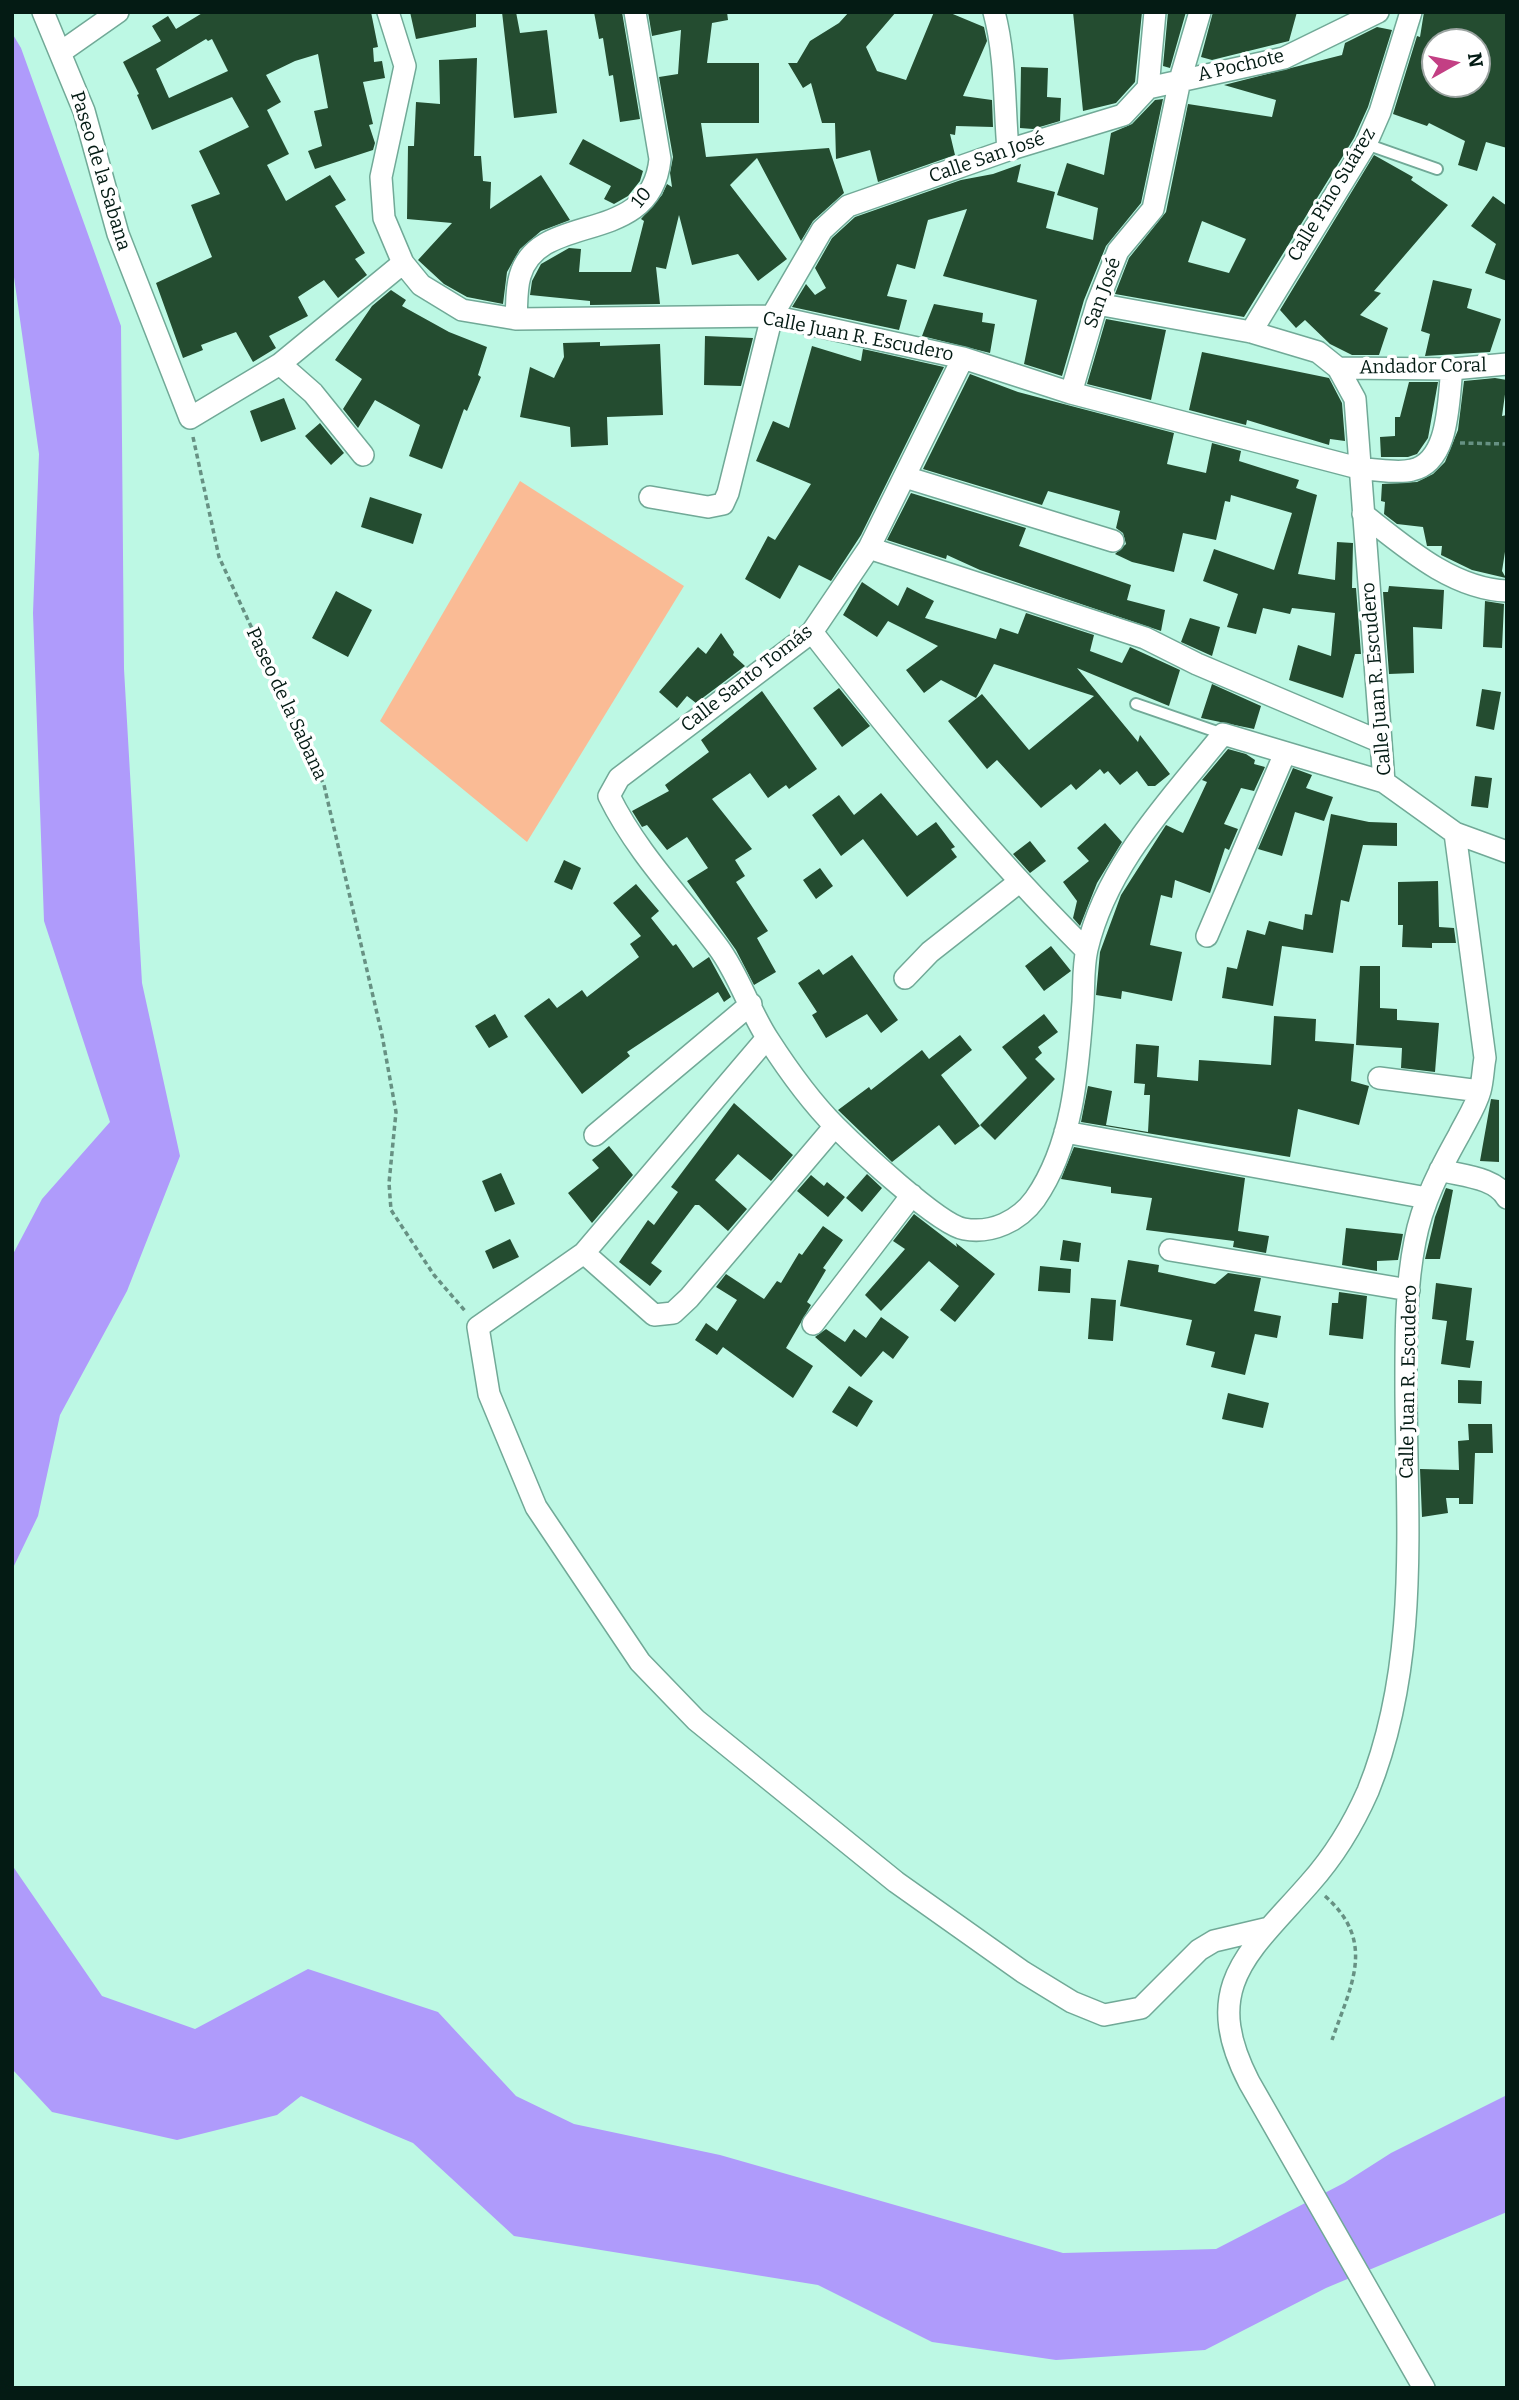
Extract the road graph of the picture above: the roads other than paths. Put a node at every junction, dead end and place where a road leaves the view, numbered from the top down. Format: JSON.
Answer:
{"nodes":[{"id":1,"x":43,"y":12,"type":"edge"},
{"id":2,"x":118,"y":12,"type":"edge"},
{"id":3,"x":388,"y":12,"type":"edge"},
{"id":4,"x":635,"y":12,"type":"edge"},
{"id":5,"x":994,"y":12,"type":"edge"},
{"id":6,"x":1155,"y":12,"type":"edge"},
{"id":7,"x":1200,"y":12,"type":"edge"},
{"id":8,"x":1378,"y":12,"type":"edge"},
{"id":9,"x":1410,"y":12,"type":"edge"},
{"id":10,"x":61,"y":52,"type":"junction"},
{"id":11,"x":1180,"y":80,"type":"junction"},
{"id":12,"x":1148,"y":88,"type":"junction"},
{"id":13,"x":1366,"y":144,"type":"junction"},
{"id":14,"x":1008,"y":150,"type":"junction"},
{"id":15,"x":1437,"y":169,"type":"dead end"},
{"id":16,"x":403,"y":263,"type":"junction"},
{"id":17,"x":1097,"y":304,"type":"junction"},
{"id":18,"x":772,"y":316,"type":"junction"},
{"id":19,"x":516,"y":319,"type":"junction"},
{"id":20,"x":1251,"y":332,"type":"junction"},
{"id":21,"x":963,"y":358,"type":"junction"},
{"id":22,"x":281,"y":364,"type":"junction"},
{"id":23,"x":1507,"y":364,"type":"edge"},
{"id":24,"x":1338,"y":368,"type":"junction"},
{"id":25,"x":1452,"y":369,"type":"junction"},
{"id":26,"x":1071,"y":393,"type":"junction"},
{"id":27,"x":363,"y":454,"type":"dead end"},
{"id":28,"x":1362,"y":469,"type":"junction"},
{"id":29,"x":905,"y":477,"type":"junction"},
{"id":30,"x":650,"y":497,"type":"dead end"},
{"id":31,"x":1363,"y":514,"type":"junction"},
{"id":32,"x":1113,"y":541,"type":"dead end"},
{"id":33,"x":869,"y":548,"type":"junction"},
{"id":34,"x":1507,"y":591,"type":"edge"},
{"id":35,"x":812,"y":632,"type":"junction"},
{"id":36,"x":1136,"y":704,"type":"dead end"},
{"id":37,"x":1223,"y":734,"type":"junction"},
{"id":38,"x":1381,"y":742,"type":"junction"},
{"id":39,"x":1285,"y":753,"type":"junction"},
{"id":40,"x":1384,"y":782,"type":"junction"},
{"id":41,"x":1455,"y":833,"type":"junction"},
{"id":42,"x":1507,"y":852,"type":"edge"},
{"id":43,"x":1018,"y":882,"type":"junction"},
{"id":44,"x":1207,"y":936,"type":"dead end"},
{"id":45,"x":1086,"y":950,"type":"junction"},
{"id":46,"x":905,"y":978,"type":"dead end"},
{"id":47,"x":751,"y":1004,"type":"junction"},
{"id":48,"x":767,"y":1038,"type":"junction"},
{"id":49,"x":1379,"y":1078,"type":"dead end"},
{"id":50,"x":1480,"y":1091,"type":"junction"},
{"id":51,"x":835,"y":1126,"type":"junction"},
{"id":52,"x":1065,"y":1132,"type":"junction"},
{"id":53,"x":595,"y":1135,"type":"dead end"},
{"id":54,"x":1440,"y":1170,"type":"junction"},
{"id":55,"x":912,"y":1195,"type":"junction"},
{"id":56,"x":1427,"y":1198,"type":"junction"},
{"id":57,"x":1507,"y":1198,"type":"edge"},
{"id":58,"x":1170,"y":1250,"type":"dead end"},
{"id":59,"x":584,"y":1253,"type":"junction"},
{"id":60,"x":1409,"y":1290,"type":"junction"},
{"id":61,"x":813,"y":1324,"type":"dead end"},
{"id":62,"x":1269,"y":1928,"type":"junction"},
{"id":63,"x":1420,"y":2379,"type":"edge"}],
"edges":[{"from":1,"to":10,"type":"street","name":"Paseo de la Sabana"},
{"from":2,"to":10,"type":"street"},
{"from":3,"to":16,"type":"street","name":"Calle Juan R. Escudero"},
{"from":4,"to":19,"type":"street","name":"10"},
{"from":5,"to":14,"type":"street"},
{"from":6,"to":12,"type":"street"},
{"from":7,"to":11,"type":"street"},
{"from":8,"to":11,"type":"street","name":"A Pochote"},
{"from":9,"to":13,"type":"street","name":"Calle Pino Suárez"},
{"from":10,"to":22,"type":"street","name":"Paseo de la Sabana"},
{"from":11,"to":12,"type":"street"},
{"from":11,"to":17,"type":"street","name":"San José"},
{"from":12,"to":14,"type":"street","name":"Calle San José"},
{"from":13,"to":15,"type":"lane"},
{"from":13,"to":20,"type":"street","name":"Calle Pino Suárez"},
{"from":14,"to":18,"type":"street","name":"Calle San José"},
{"from":16,"to":19,"type":"street","name":"Calle Juan R. Escudero"},
{"from":16,"to":22,"type":"street"},
{"from":17,"to":20,"type":"street"},
{"from":17,"to":26,"type":"street","name":"San José"},
{"from":18,"to":19,"type":"street","name":"Calle Juan R. Escudero"},
{"from":18,"to":21,"type":"street","name":"Calle Juan R. Escudero"},
{"from":18,"to":30,"type":"street","name":"Calle San José"},
{"from":20,"to":24,"type":"street"},
{"from":21,"to":26,"type":"street","name":"Calle Juan R. Escudero"},
{"from":21,"to":29,"type":"street","name":"Calle Santo Tomás"},
{"from":22,"to":27,"type":"street"},
{"from":23,"to":25,"type":"street","name":"Andador Coral"},
{"from":24,"to":25,"type":"street","name":"Andador Coral"},
{"from":24,"to":28,"type":"street"},
{"from":25,"to":28,"type":"street"},
{"from":26,"to":28,"type":"street","name":"Calle Juan R. Escudero"},
{"from":28,"to":31,"type":"street","name":"Calle Juan R. Escudero"},
{"from":29,"to":32,"type":"street"},
{"from":29,"to":33,"type":"street","name":"Calle Santo Tomás"},
{"from":31,"to":34,"type":"street"},
{"from":31,"to":38,"type":"street","name":"Calle Juan R. Escudero"},
{"from":33,"to":35,"type":"street","name":"Calle Santo Tomás"},
{"from":33,"to":38,"type":"street"},
{"from":35,"to":43,"type":"street"},
{"from":35,"to":47,"type":"street","name":"Calle Santo Tomás"},
{"from":36,"to":37,"type":"lane"},
{"from":37,"to":39,"type":"street"},
{"from":37,"to":45,"type":"street"},
{"from":38,"to":40,"type":"street","name":"Calle Juan R. Escudero"},
{"from":39,"to":40,"type":"street"},
{"from":39,"to":44,"type":"street"},
{"from":40,"to":41,"type":"street","name":"Calle Juan R. Escudero"},
{"from":41,"to":42,"type":"street"},
{"from":41,"to":50,"type":"street","name":"Calle Juan R. Escudero"},
{"from":43,"to":45,"type":"street"},
{"from":43,"to":46,"type":"street"},
{"from":45,"to":52,"type":"street"},
{"from":47,"to":48,"type":"street"},
{"from":47,"to":53,"type":"street"},
{"from":48,"to":51,"type":"street"},
{"from":48,"to":59,"type":"street"},
{"from":49,"to":50,"type":"street"},
{"from":50,"to":54,"type":"street","name":"Calle Juan R. Escudero"},
{"from":51,"to":55,"type":"street"},
{"from":51,"to":59,"type":"street"},
{"from":52,"to":55,"type":"street"},
{"from":52,"to":56,"type":"street"},
{"from":54,"to":56,"type":"street","name":"Calle Juan R. Escudero"},
{"from":54,"to":57,"type":"street"},
{"from":55,"to":61,"type":"street"},
{"from":56,"to":60,"type":"street","name":"Calle Juan R. Escudero"},
{"from":58,"to":60,"type":"street"},
{"from":59,"to":62,"type":"street"},
{"from":60,"to":62,"type":"street","name":"Calle Juan R. Escudero"},
{"from":62,"to":63,"type":"street","name":"Calle Juan R. Escudero"}]}
